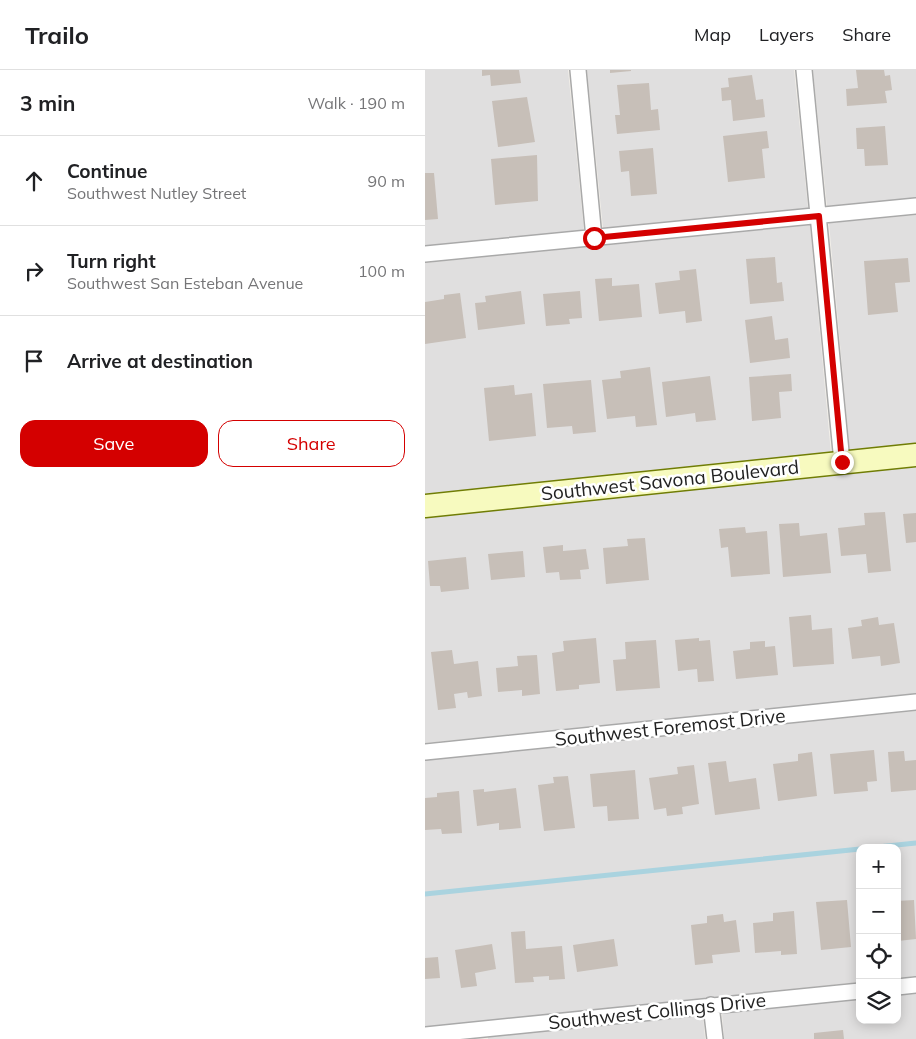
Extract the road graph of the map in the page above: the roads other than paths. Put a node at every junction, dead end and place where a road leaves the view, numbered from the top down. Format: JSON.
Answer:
{"nodes":[{"id":1,"x":578,"y":70,"type":"edge"},
{"id":2,"x":804,"y":70,"type":"edge"},
{"id":3,"x":916,"y":206,"type":"edge"},
{"id":4,"x":819,"y":216,"type":"junction"},
{"id":5,"x":594,"y":238,"type":"junction"},
{"id":6,"x":425,"y":254,"type":"edge"},
{"id":7,"x":916,"y":455,"type":"edge"},
{"id":8,"x":842,"y":462,"type":"junction"},
{"id":9,"x":425,"y":506,"type":"edge"},
{"id":10,"x":916,"y":702,"type":"edge"},
{"id":11,"x":425,"y":752,"type":"edge"},
{"id":12,"x":916,"y":985,"type":"edge"},
{"id":13,"x":901,"y":987,"type":"edge"},
{"id":14,"x":856,"y":991,"type":"edge"},
{"id":15,"x":711,"y":1005,"type":"junction"},
{"id":16,"x":478,"y":1034,"type":"edge"},
{"id":17,"x":425,"y":1036,"type":"edge"},
{"id":18,"x":715,"y":1039,"type":"edge"}],
"edges":[{"from":1,"to":5,"type":"street"},
{"from":2,"to":4,"type":"street"},
{"from":3,"to":4,"type":"street"},
{"from":4,"to":5,"type":"street"},
{"from":4,"to":8,"type":"street"},
{"from":5,"to":6,"type":"street"},
{"from":7,"to":8,"type":"street","name":"Southwest Savona Boulevard"},
{"from":8,"to":9,"type":"street","name":"Southwest Savona Boulevard"},
{"from":10,"to":11,"type":"street","name":"Southwest Foremost Drive"},
{"from":12,"to":13,"type":"street"},
{"from":14,"to":15,"type":"street","name":"Southwest Collings Drive"},
{"from":15,"to":16,"type":"street","name":"Southwest Collings Drive"},
{"from":15,"to":18,"type":"street"},
{"from":16,"to":17,"type":"street","name":"Southwest Collings Drive"}]}
